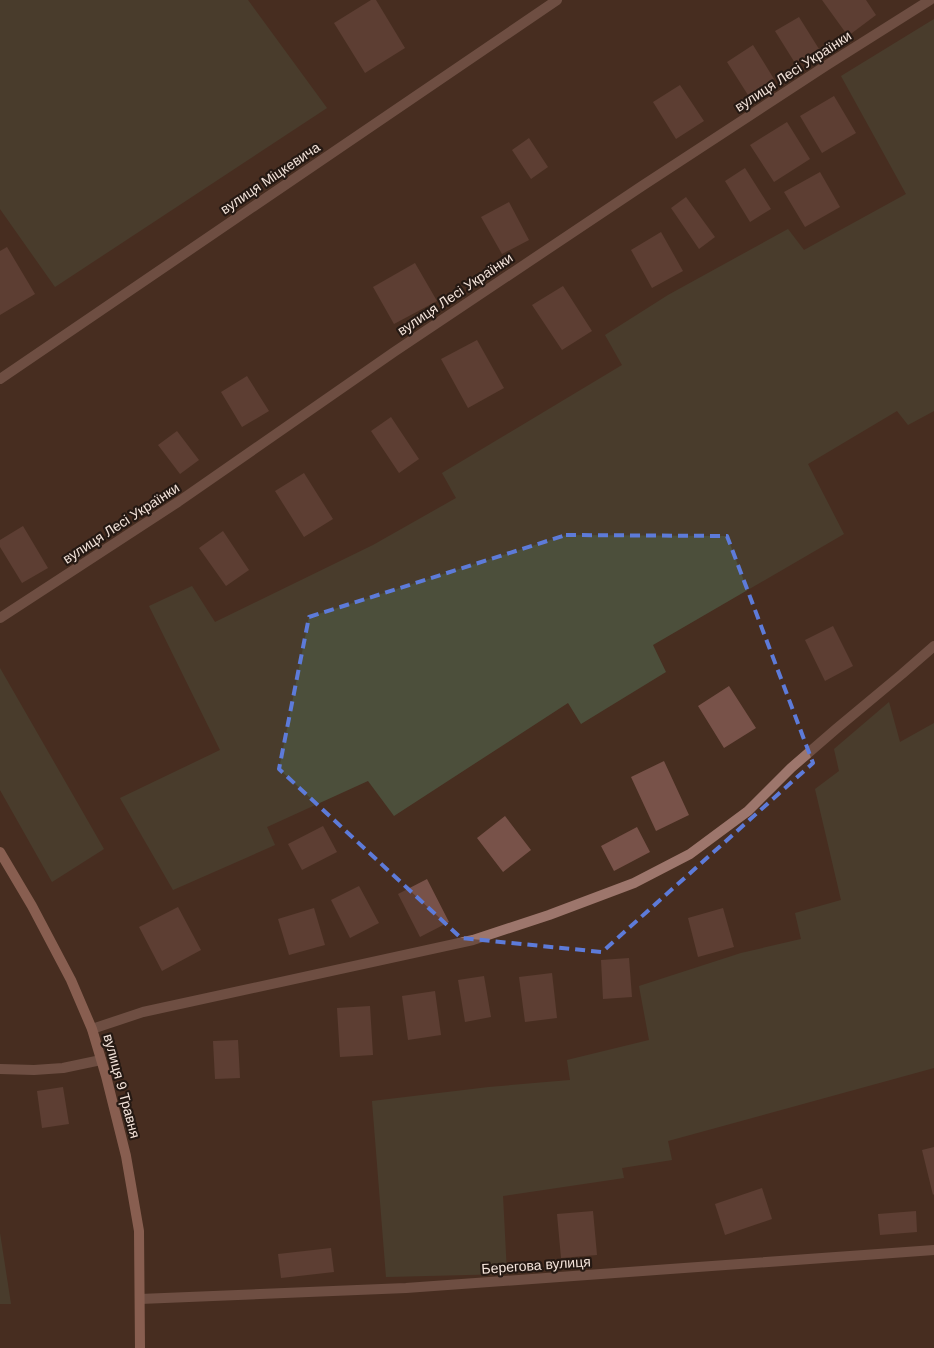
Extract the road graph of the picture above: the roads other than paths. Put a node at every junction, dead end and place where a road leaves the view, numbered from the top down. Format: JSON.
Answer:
{"nodes":[{"id":1,"x":557,"y":0,"type":"edge"},
{"id":2,"x":930,"y":0,"type":"edge"},
{"id":3,"x":0,"y":379,"type":"edge"},
{"id":4,"x":0,"y":618,"type":"edge"},
{"id":5,"x":934,"y":646,"type":"edge"},
{"id":6,"x":0,"y":852,"type":"edge"},
{"id":7,"x":92,"y":1029,"type":"junction"},
{"id":8,"x":101,"y":1060,"type":"junction"},
{"id":9,"x":0,"y":1069,"type":"edge"},
{"id":10,"x":934,"y":1250,"type":"edge"},
{"id":11,"x":140,"y":1299,"type":"junction"},
{"id":12,"x":140,"y":1348,"type":"edge"}],
"edges":[{"from":1,"to":3,"type":"street","name":"вулиця Міцкевича"},
{"from":2,"to":4,"type":"street","name":"вулиця Лесі Українки"},
{"from":5,"to":7,"type":"street"},
{"from":6,"to":7,"type":"street","name":"вулиця 9 Травня"},
{"from":7,"to":8,"type":"street","name":"вулиця 9 Травня"},
{"from":8,"to":9,"type":"street"},
{"from":8,"to":11,"type":"street","name":"вулиця 9 Травня"},
{"from":10,"to":11,"type":"street","name":"Берегова вулиця"},
{"from":11,"to":12,"type":"street","name":"вулиця 9 Травня"}]}
